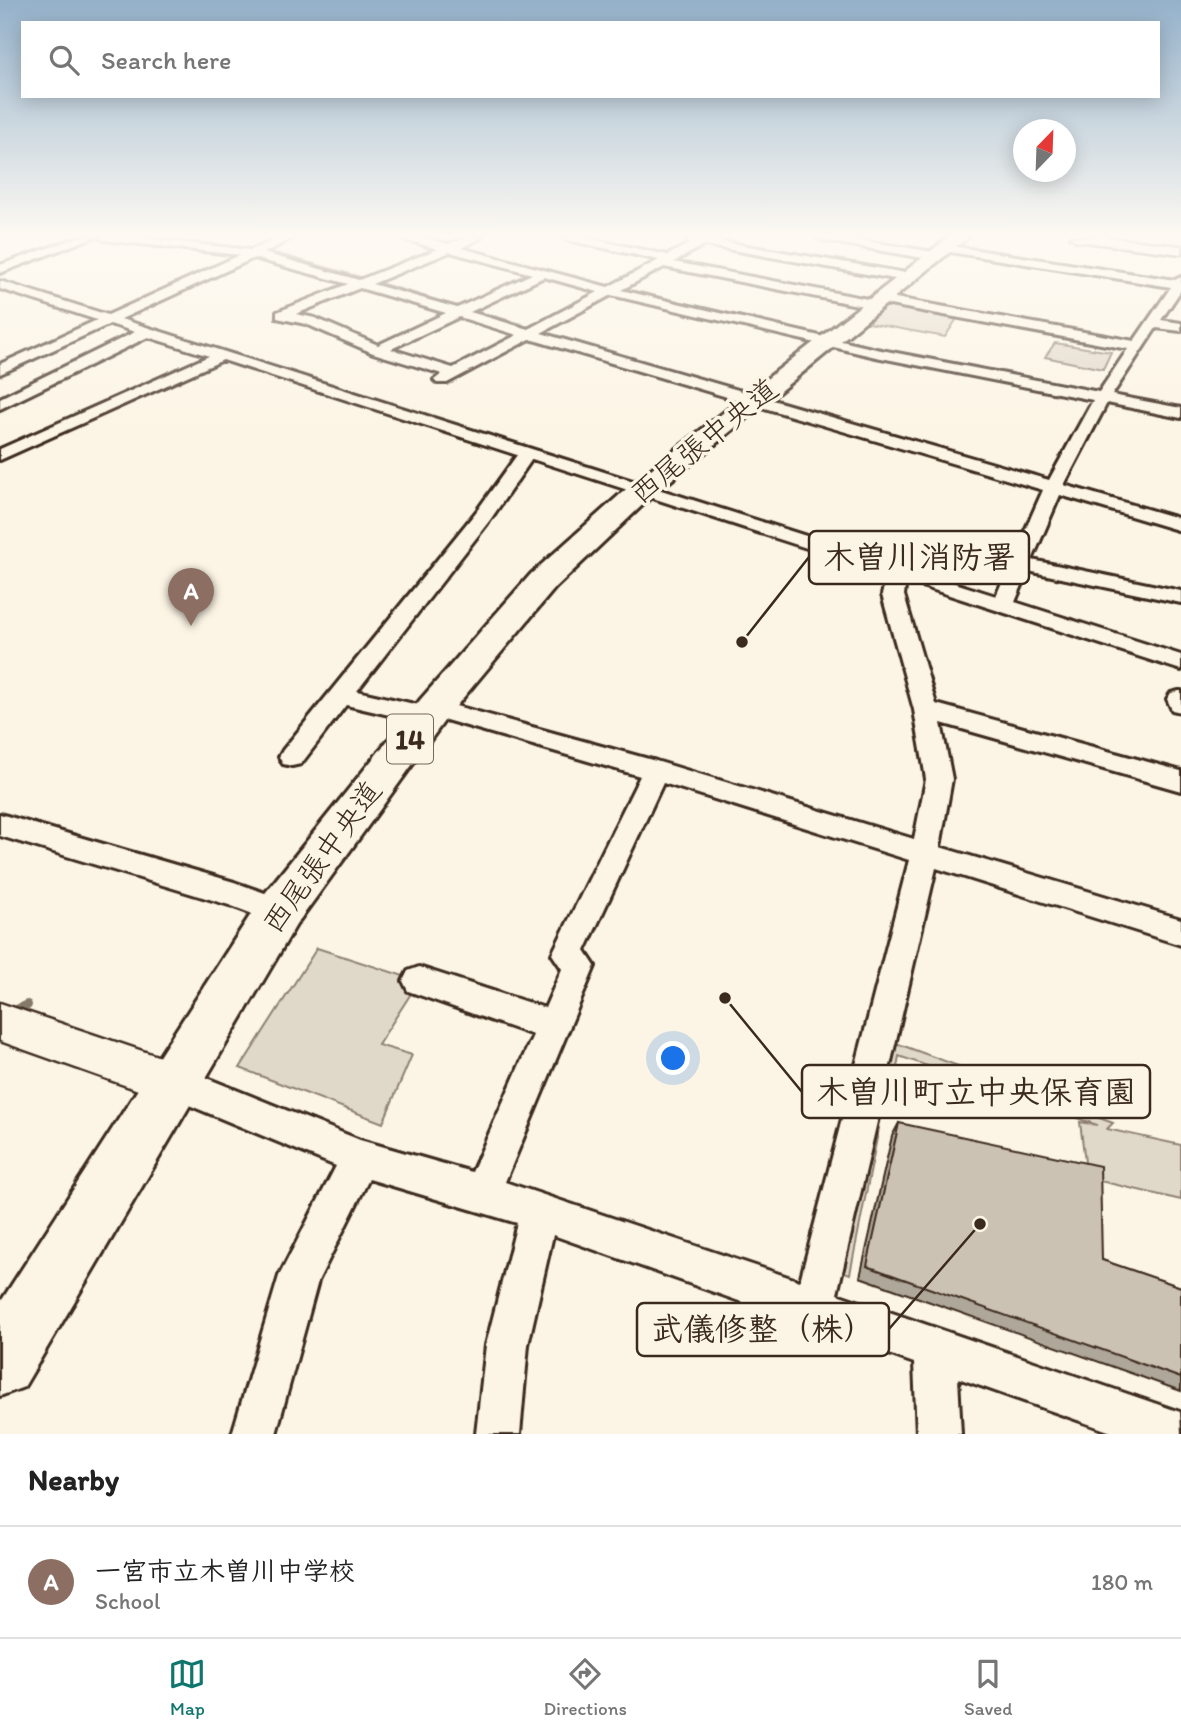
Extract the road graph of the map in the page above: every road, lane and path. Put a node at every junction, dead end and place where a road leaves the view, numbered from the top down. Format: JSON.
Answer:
{"nodes":[{"id":1,"x":61,"y":304,"type":"edge"},
{"id":2,"x":142,"y":304,"type":"edge"},
{"id":3,"x":312,"y":304,"type":"edge"},
{"id":4,"x":426,"y":304,"type":"edge"},
{"id":5,"x":477,"y":304,"type":"edge"},
{"id":6,"x":585,"y":304,"type":"edge"},
{"id":7,"x":666,"y":304,"type":"edge"},
{"id":8,"x":872,"y":304,"type":"edge"},
{"id":9,"x":1029,"y":304,"type":"edge"},
{"id":10,"x":1173,"y":304,"type":"edge"},
{"id":11,"x":457,"y":313,"type":"junction"},
{"id":12,"x":109,"y":319,"type":"junction"},
{"id":13,"x":1152,"y":323,"type":"junction"},
{"id":14,"x":1181,"y":327,"type":"edge"},
{"id":15,"x":148,"y":332,"type":"junction"},
{"id":16,"x":528,"y":333,"type":"junction"},
{"id":17,"x":825,"y":341,"type":"junction"},
{"id":18,"x":1137,"y":346,"type":"junction"},
{"id":19,"x":378,"y":350,"type":"junction"},
{"id":20,"x":221,"y":356,"type":"junction"},
{"id":21,"x":0,"y":370,"type":"edge"},
{"id":22,"x":1103,"y":397,"type":"junction"},
{"id":23,"x":756,"y":398,"type":"junction"},
{"id":24,"x":0,"y":404,"type":"edge"},
{"id":25,"x":1181,"y":413,"type":"edge"},
{"id":26,"x":528,"y":452,"type":"junction"},
{"id":27,"x":0,"y":456,"type":"edge"},
{"id":28,"x":1054,"y":487,"type":"junction"},
{"id":29,"x":643,"y":489,"type":"junction"},
{"id":30,"x":1181,"y":525,"type":"edge"},
{"id":31,"x":1021,"y":564,"type":"junction"},
{"id":32,"x":898,"y":572,"type":"junction"},
{"id":33,"x":1181,"y":597,"type":"edge"},
{"id":34,"x":1003,"y":605,"type":"junction"},
{"id":35,"x":1181,"y":663,"type":"edge"},
{"id":36,"x":341,"y":696,"type":"junction"},
{"id":37,"x":926,"y":710,"type":"junction"},
{"id":38,"x":431,"y":712,"type":"junction"},
{"id":39,"x":292,"y":757,"type":"dead end"},
{"id":40,"x":656,"y":771,"type":"junction"},
{"id":41,"x":1181,"y":781,"type":"edge"},
{"id":42,"x":0,"y":825,"type":"edge"},
{"id":43,"x":925,"y":853,"type":"junction"},
{"id":44,"x":279,"y":911,"type":"junction"},
{"id":45,"x":1181,"y":932,"type":"edge"},
{"id":46,"x":419,"y":981,"type":"dead end"},
{"id":47,"x":552,"y":1026,"type":"junction"},
{"id":48,"x":6,"y":1029,"type":"edge"},
{"id":49,"x":172,"y":1081,"type":"junction"},
{"id":50,"x":360,"y":1158,"type":"junction"},
{"id":51,"x":481,"y":1195,"type":"junction"},
{"id":52,"x":538,"y":1211,"type":"junction"},
{"id":53,"x":814,"y":1307,"type":"junction"},
{"id":54,"x":934,"y":1349,"type":"junction"},
{"id":55,"x":0,"y":1363,"type":"edge"},
{"id":56,"x":254,"y":1434,"type":"edge"},
{"id":57,"x":498,"y":1434,"type":"edge"},
{"id":58,"x":939,"y":1434,"type":"edge"},
{"id":59,"x":1180,"y":1434,"type":"edge"}],
"edges":[{"from":1,"to":12,"type":"street"},
{"from":2,"to":12,"type":"street"},
{"from":3,"to":19,"type":"street"},
{"from":4,"to":11,"type":"street"},
{"from":5,"to":11,"type":"street"},
{"from":6,"to":16,"type":"street"},
{"from":7,"to":17,"type":"street"},
{"from":8,"to":17,"type":"main road","name":"西尾張中央道","number":"14"},
{"from":9,"to":18,"type":"street"},
{"from":10,"to":13,"type":"street"},
{"from":11,"to":16,"type":"street"},
{"from":11,"to":19,"type":"street"},
{"from":12,"to":15,"type":"street"},
{"from":12,"to":21,"type":"street"},
{"from":13,"to":14,"type":"street"},
{"from":13,"to":18,"type":"street"},
{"from":15,"to":20,"type":"street"},
{"from":15,"to":24,"type":"street"},
{"from":16,"to":19,"type":"street"},
{"from":16,"to":23,"type":"street"},
{"from":17,"to":22,"type":"street"},
{"from":17,"to":23,"type":"main road","name":"西尾張中央道","number":"14"},
{"from":18,"to":22,"type":"street"},
{"from":20,"to":26,"type":"street"},
{"from":20,"to":27,"type":"street"},
{"from":22,"to":25,"type":"street"},
{"from":22,"to":28,"type":"street"},
{"from":23,"to":28,"type":"street"},
{"from":23,"to":29,"type":"main road","name":"西尾張中央道","number":"14"},
{"from":26,"to":29,"type":"street"},
{"from":26,"to":36,"type":"street"},
{"from":28,"to":30,"type":"street"},
{"from":28,"to":31,"type":"street"},
{"from":29,"to":32,"type":"street"},
{"from":29,"to":38,"type":"main road","name":"西尾張中央道","number":"14"},
{"from":31,"to":33,"type":"street"},
{"from":31,"to":34,"type":"street"},
{"from":32,"to":34,"type":"street"},
{"from":32,"to":37,"type":"street"},
{"from":34,"to":35,"type":"street"},
{"from":36,"to":38,"type":"street"},
{"from":36,"to":39,"type":"street"},
{"from":37,"to":41,"type":"street"},
{"from":37,"to":43,"type":"street"},
{"from":38,"to":40,"type":"street"},
{"from":38,"to":44,"type":"main road","name":"西尾張中央道","number":"14"},
{"from":40,"to":43,"type":"street"},
{"from":40,"to":47,"type":"street"},
{"from":42,"to":44,"type":"street"},
{"from":43,"to":45,"type":"street"},
{"from":43,"to":53,"type":"street"},
{"from":44,"to":49,"type":"main road","name":"西尾張中央道","number":"14"},
{"from":46,"to":47,"type":"street"},
{"from":47,"to":51,"type":"street"},
{"from":48,"to":49,"type":"street"},
{"from":49,"to":50,"type":"street"},
{"from":49,"to":55,"type":"main road","name":"西尾張中央道","number":"14"},
{"from":50,"to":51,"type":"street"},
{"from":50,"to":56,"type":"street"},
{"from":51,"to":52,"type":"street"},
{"from":52,"to":53,"type":"street"},
{"from":52,"to":57,"type":"street"},
{"from":53,"to":54,"type":"street"},
{"from":54,"to":58,"type":"street"},
{"from":54,"to":59,"type":"street"}]}
